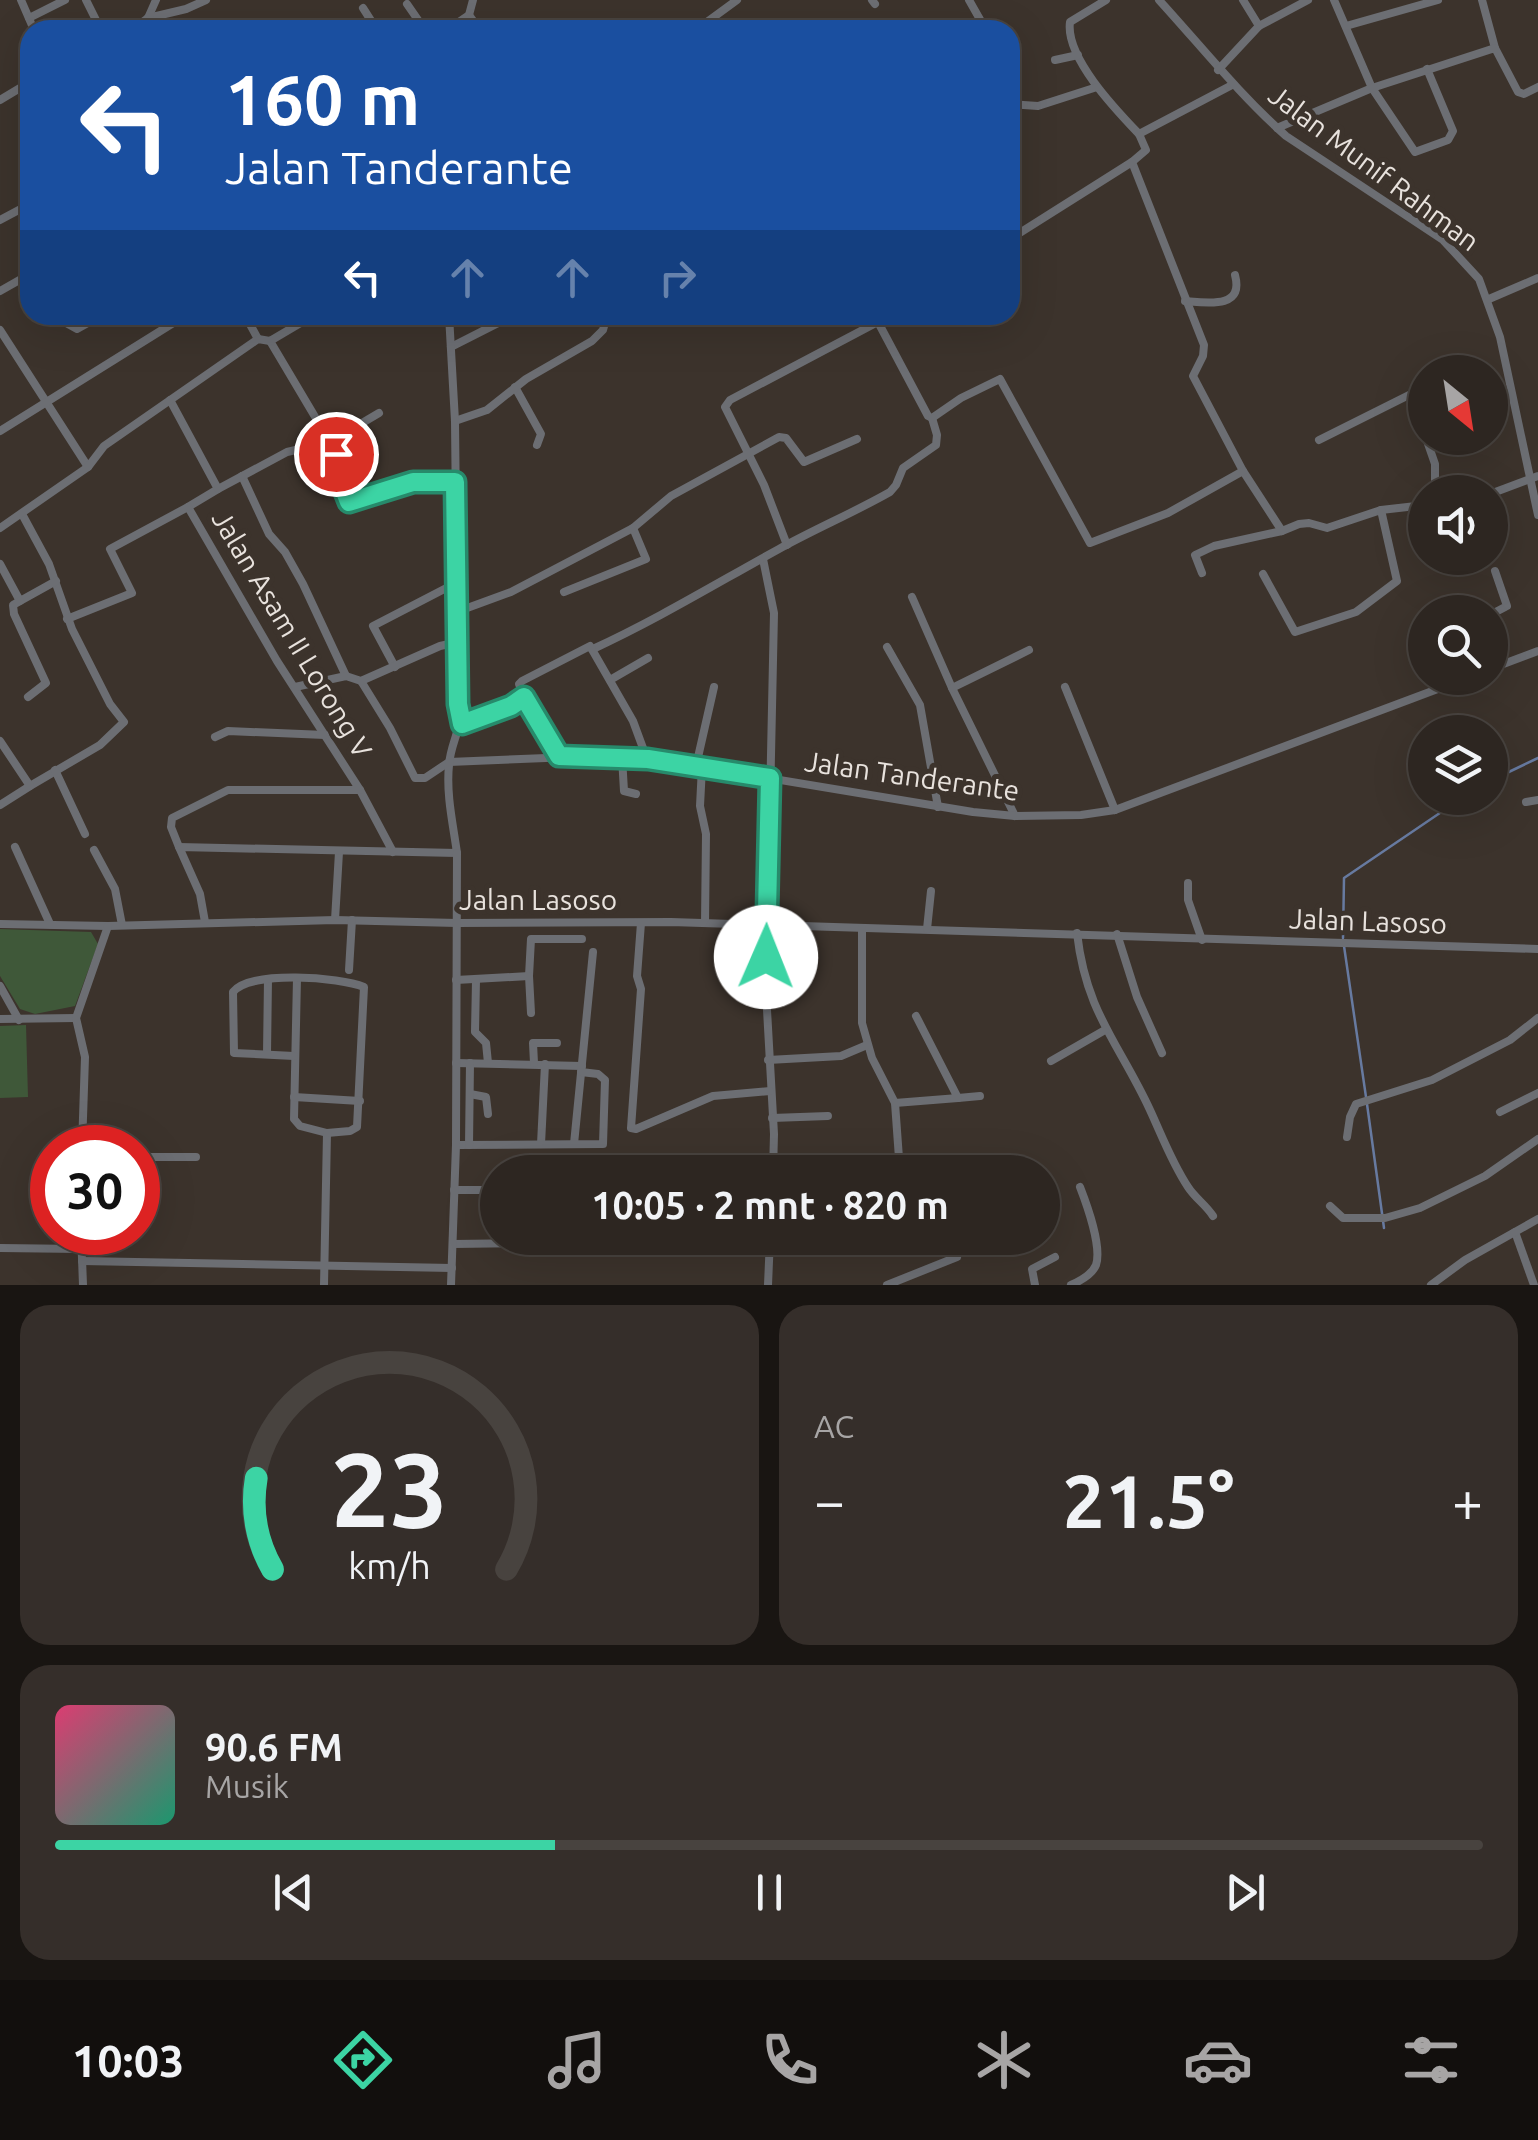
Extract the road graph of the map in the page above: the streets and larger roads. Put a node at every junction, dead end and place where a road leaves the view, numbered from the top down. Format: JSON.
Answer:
{"nodes":[{"id":1,"x":21,"y":0,"type":"edge"},
{"id":2,"x":65,"y":0,"type":"edge"},
{"id":3,"x":156,"y":0,"type":"edge"},
{"id":4,"x":206,"y":0,"type":"edge"},
{"id":5,"x":473,"y":0,"type":"edge"},
{"id":6,"x":713,"y":0,"type":"edge"},
{"id":7,"x":737,"y":0,"type":"edge"},
{"id":8,"x":1106,"y":0,"type":"edge"},
{"id":9,"x":1160,"y":0,"type":"edge"},
{"id":10,"x":1242,"y":0,"type":"edge"},
{"id":11,"x":1308,"y":0,"type":"edge"},
{"id":12,"x":1334,"y":0,"type":"edge"},
{"id":13,"x":1438,"y":0,"type":"edge"},
{"id":14,"x":1482,"y":0,"type":"edge"},
{"id":15,"x":407,"y":4,"type":"dead end"},
{"id":16,"x":363,"y":8,"type":"dead end"},
{"id":17,"x":722,"y":12,"type":"junction"},
{"id":18,"x":468,"y":15,"type":"junction"},
{"id":19,"x":29,"y":18,"type":"joint"},
{"id":20,"x":148,"y":18,"type":"junction"},
{"id":21,"x":145,"y":20,"type":"edge"},
{"id":22,"x":371,"y":20,"type":"edge"},
{"id":23,"x":418,"y":20,"type":"edge"},
{"id":24,"x":461,"y":20,"type":"edge"},
{"id":25,"x":472,"y":20,"type":"edge"},
{"id":26,"x":710,"y":20,"type":"edge"},
{"id":27,"x":1259,"y":26,"type":"junction"},
{"id":28,"x":1346,"y":26,"type":"junction"},
{"id":29,"x":1495,"y":48,"type":"junction"},
{"id":30,"x":1078,"y":55,"type":"junction"},
{"id":31,"x":1055,"y":60,"type":"dead end"},
{"id":32,"x":1426,"y":69,"type":"junction"},
{"id":33,"x":1218,"y":70,"type":"junction"},
{"id":34,"x":1232,"y":85,"type":"junction"},
{"id":35,"x":1098,"y":87,"type":"junction"},
{"id":36,"x":1538,"y":87,"type":"edge"},
{"id":37,"x":1372,"y":88,"type":"junction"},
{"id":38,"x":1020,"y":105,"type":"edge"},
{"id":39,"x":1277,"y":128,"type":"junction"},
{"id":40,"x":1139,"y":134,"type":"junction"},
{"id":41,"x":1132,"y":162,"type":"junction"},
{"id":42,"x":1020,"y":233,"type":"edge"},
{"id":43,"x":1235,"y":276,"type":"dead end"},
{"id":44,"x":1538,"y":278,"type":"edge"},
{"id":45,"x":1489,"y":299,"type":"junction"},
{"id":46,"x":1185,"y":301,"type":"junction"},
{"id":47,"x":170,"y":325,"type":"edge"},
{"id":48,"x":250,"y":325,"type":"edge"},
{"id":49,"x":297,"y":325,"type":"edge"},
{"id":50,"x":449,"y":325,"type":"edge"},
{"id":51,"x":493,"y":325,"type":"edge"},
{"id":52,"x":604,"y":325,"type":"edge"},
{"id":53,"x":872,"y":325,"type":"edge"},
{"id":54,"x":880,"y":325,"type":"edge"},
{"id":55,"x":0,"y":330,"type":"edge"},
{"id":56,"x":258,"y":339,"type":"junction"},
{"id":57,"x":270,"y":341,"type":"junction"},
{"id":58,"x":450,"y":346,"type":"junction"},
{"id":59,"x":516,"y":388,"type":"junction"},
{"id":60,"x":1408,"y":396,"type":"edge"},
{"id":61,"x":170,"y":400,"type":"junction"},
{"id":62,"x":46,"y":402,"type":"junction"},
{"id":63,"x":379,"y":413,"type":"dead end"},
{"id":64,"x":932,"y":418,"type":"junction"},
{"id":65,"x":455,"y":420,"type":"junction"},
{"id":66,"x":0,"y":431,"type":"edge"},
{"id":67,"x":857,"y":439,"type":"dead end"},
{"id":68,"x":1319,"y":440,"type":"dead end"},
{"id":69,"x":330,"y":442,"type":"junction"},
{"id":70,"x":537,"y":445,"type":"dead end"},
{"id":71,"x":749,"y":452,"type":"junction"},
{"id":72,"x":88,"y":467,"type":"junction"},
{"id":73,"x":1243,"y":471,"type":"junction"},
{"id":74,"x":242,"y":476,"type":"junction"},
{"id":75,"x":1535,"y":477,"type":"edge"},
{"id":76,"x":455,"y":482,"type":"junction"},
{"id":77,"x":1508,"y":487,"type":"edge"},
{"id":78,"x":218,"y":489,"type":"junction"},
{"id":79,"x":188,"y":506,"type":"junction"},
{"id":80,"x":1408,"y":508,"type":"edge"},
{"id":81,"x":1381,"y":510,"type":"junction"},
{"id":82,"x":22,"y":514,"type":"junction"},
{"id":83,"x":1538,"y":515,"type":"edge"},
{"id":84,"x":0,"y":528,"type":"edge"},
{"id":85,"x":633,"y":528,"type":"junction"},
{"id":86,"x":1282,"y":531,"type":"junction"},
{"id":87,"x":786,"y":545,"type":"junction"},
{"id":88,"x":763,"y":559,"type":"junction"},
{"id":89,"x":0,"y":564,"type":"edge"},
{"id":90,"x":1202,"y":573,"type":"dead end"},
{"id":91,"x":1263,"y":574,"type":"dead end"},
{"id":92,"x":56,"y":582,"type":"junction"},
{"id":93,"x":456,"y":582,"type":"junction"},
{"id":94,"x":564,"y":592,"type":"dead end"},
{"id":95,"x":912,"y":597,"type":"dead end"},
{"id":96,"x":20,"y":601,"type":"junction"},
{"id":97,"x":459,"y":611,"type":"junction"},
{"id":98,"x":67,"y":619,"type":"junction"},
{"id":99,"x":458,"y":642,"type":"junction"},
{"id":100,"x":887,"y":646,"type":"dead end"},
{"id":101,"x":593,"y":649,"type":"junction"},
{"id":102,"x":1029,"y":650,"type":"dead end"},
{"id":103,"x":1538,"y":651,"type":"edge"},
{"id":104,"x":648,"y":658,"type":"dead end"},
{"id":105,"x":1508,"y":662,"type":"edge"},
{"id":106,"x":394,"y":667,"type":"junction"},
{"id":107,"x":346,"y":676,"type":"junction"},
{"id":108,"x":610,"y":680,"type":"junction"},
{"id":109,"x":361,"y":681,"type":"junction"},
{"id":110,"x":295,"y":687,"type":"junction"},
{"id":111,"x":714,"y":687,"type":"dead end"},
{"id":112,"x":952,"y":688,"type":"junction"},
{"id":113,"x":1065,"y":688,"type":"dead end"},
{"id":114,"x":1422,"y":695,"type":"edge"},
{"id":115,"x":28,"y":697,"type":"dead end"},
{"id":116,"x":524,"y":697,"type":"junction"},
{"id":117,"x":462,"y":724,"type":"junction"},
{"id":118,"x":325,"y":735,"type":"junction"},
{"id":119,"x":215,"y":737,"type":"dead end"},
{"id":120,"x":0,"y":741,"type":"edge"},
{"id":121,"x":559,"y":756,"type":"junction"},
{"id":122,"x":622,"y":757,"type":"junction"},
{"id":123,"x":648,"y":759,"type":"junction"},
{"id":124,"x":449,"y":762,"type":"junction"},
{"id":125,"x":699,"y":766,"type":"junction"},
{"id":126,"x":55,"y":770,"type":"junction"},
{"id":127,"x":770,"y":778,"type":"junction"},
{"id":128,"x":30,"y":786,"type":"junction"},
{"id":129,"x":360,"y":790,"type":"junction"},
{"id":130,"x":636,"y":794,"type":"dead end"},
{"id":131,"x":1538,"y":800,"type":"edge"},
{"id":132,"x":1526,"y":802,"type":"dead end"},
{"id":133,"x":0,"y":804,"type":"edge"},
{"id":134,"x":938,"y":807,"type":"junction"},
{"id":135,"x":1115,"y":810,"type":"junction"},
{"id":136,"x":1015,"y":816,"type":"junction"},
{"id":137,"x":85,"y":834,"type":"dead end"},
{"id":138,"x":15,"y":846,"type":"dead end"},
{"id":139,"x":179,"y":847,"type":"junction"},
{"id":140,"x":94,"y":850,"type":"dead end"},
{"id":141,"x":338,"y":852,"type":"junction"},
{"id":142,"x":393,"y":852,"type":"junction"},
{"id":143,"x":457,"y":853,"type":"junction"},
{"id":144,"x":1188,"y":882,"type":"dead end"},
{"id":145,"x":930,"y":891,"type":"dead end"},
{"id":146,"x":335,"y":920,"type":"junction"},
{"id":147,"x":352,"y":920,"type":"junction"},
{"id":148,"x":205,"y":922,"type":"junction"},
{"id":149,"x":641,"y":923,"type":"junction"},
{"id":150,"x":704,"y":923,"type":"junction"},
{"id":151,"x":0,"y":924,"type":"edge"},
{"id":152,"x":50,"y":924,"type":"junction"},
{"id":153,"x":457,"y":924,"type":"junction"},
{"id":154,"x":122,"y":925,"type":"junction"},
{"id":155,"x":767,"y":925,"type":"junction"},
{"id":156,"x":108,"y":926,"type":"junction"},
{"id":157,"x":862,"y":928,"type":"junction"},
{"id":158,"x":927,"y":929,"type":"junction"},
{"id":159,"x":1077,"y":933,"type":"junction"},
{"id":160,"x":1117,"y":934,"type":"junction"},
{"id":161,"x":582,"y":939,"type":"dead end"},
{"id":162,"x":1202,"y":940,"type":"junction"},
{"id":163,"x":1538,"y":949,"type":"edge"},
{"id":164,"x":593,"y":952,"type":"dead end"},
{"id":165,"x":349,"y":970,"type":"dead end"},
{"id":166,"x":529,"y":976,"type":"junction"},
{"id":167,"x":296,"y":978,"type":"junction"},
{"id":168,"x":268,"y":979,"type":"junction"},
{"id":169,"x":456,"y":980,"type":"junction"},
{"id":170,"x":476,"y":980,"type":"junction"},
{"id":171,"x":0,"y":986,"type":"edge"},
{"id":172,"x":531,"y":1013,"type":"dead end"},
{"id":173,"x":916,"y":1016,"type":"dead end"},
{"id":174,"x":76,"y":1018,"type":"junction"},
{"id":175,"x":1538,"y":1018,"type":"edge"},
{"id":176,"x":0,"y":1019,"type":"edge"},
{"id":177,"x":19,"y":1020,"type":"junction"},
{"id":178,"x":1105,"y":1030,"type":"junction"},
{"id":179,"x":558,"y":1044,"type":"dead end"},
{"id":180,"x":868,"y":1046,"type":"junction"},
{"id":181,"x":1162,"y":1053,"type":"dead end"},
{"id":182,"x":267,"y":1054,"type":"junction"},
{"id":183,"x":294,"y":1056,"type":"junction"},
{"id":184,"x":768,"y":1060,"type":"junction"},
{"id":185,"x":1050,"y":1062,"type":"dead end"},
{"id":186,"x":456,"y":1063,"type":"junction"},
{"id":187,"x":470,"y":1063,"type":"junction"},
{"id":188,"x":488,"y":1063,"type":"junction"},
{"id":189,"x":539,"y":1064,"type":"junction"},
{"id":190,"x":581,"y":1069,"type":"junction"},
{"id":191,"x":770,"y":1091,"type":"junction"},
{"id":192,"x":1538,"y":1093,"type":"edge"},
{"id":193,"x":470,"y":1094,"type":"junction"},
{"id":194,"x":980,"y":1096,"type":"dead end"},
{"id":195,"x":294,"y":1097,"type":"junction"},
{"id":196,"x":958,"y":1098,"type":"junction"},
{"id":197,"x":360,"y":1100,"type":"junction"},
{"id":198,"x":895,"y":1103,"type":"junction"},
{"id":199,"x":1500,"y":1112,"type":"dead end"},
{"id":200,"x":488,"y":1114,"type":"dead end"},
{"id":201,"x":828,"y":1116,"type":"dead end"},
{"id":202,"x":772,"y":1118,"type":"junction"},
{"id":203,"x":83,"y":1125,"type":"edge"},
{"id":204,"x":328,"y":1133,"type":"junction"},
{"id":205,"x":1347,"y":1136,"type":"dead end"},
{"id":206,"x":1538,"y":1139,"type":"edge"},
{"id":207,"x":541,"y":1144,"type":"junction"},
{"id":208,"x":574,"y":1144,"type":"junction"},
{"id":209,"x":456,"y":1145,"type":"junction"},
{"id":210,"x":469,"y":1145,"type":"junction"},
{"id":211,"x":772,"y":1155,"type":"edge"},
{"id":212,"x":899,"y":1155,"type":"edge"},
{"id":213,"x":160,"y":1157,"type":"edge"},
{"id":214,"x":196,"y":1157,"type":"dead end"},
{"id":215,"x":1080,"y":1187,"type":"dead end"},
{"id":216,"x":454,"y":1190,"type":"junction"},
{"id":217,"x":480,"y":1190,"type":"edge"},
{"id":218,"x":1330,"y":1206,"type":"dead end"},
{"id":219,"x":1213,"y":1216,"type":"dead end"},
{"id":220,"x":1538,"y":1219,"type":"edge"},
{"id":221,"x":1515,"y":1232,"type":"junction"},
{"id":222,"x":452,"y":1244,"type":"junction"},
{"id":223,"x":480,"y":1244,"type":"edge"},
{"id":224,"x":0,"y":1248,"type":"edge"},
{"id":225,"x":30,"y":1248,"type":"edge"},
{"id":226,"x":82,"y":1255,"type":"edge"},
{"id":227,"x":769,"y":1255,"type":"edge"},
{"id":228,"x":957,"y":1257,"type":"dead end"},
{"id":229,"x":1054,"y":1258,"type":"dead end"},
{"id":230,"x":82,"y":1261,"type":"junction"},
{"id":231,"x":324,"y":1265,"type":"junction"},
{"id":232,"x":452,"y":1268,"type":"junction"},
{"id":233,"x":83,"y":1285,"type":"edge"},
{"id":234,"x":324,"y":1285,"type":"edge"},
{"id":235,"x":451,"y":1285,"type":"edge"},
{"id":236,"x":768,"y":1285,"type":"edge"},
{"id":237,"x":887,"y":1285,"type":"edge"},
{"id":238,"x":1035,"y":1285,"type":"edge"},
{"id":239,"x":1071,"y":1285,"type":"edge"},
{"id":240,"x":1431,"y":1285,"type":"edge"},
{"id":241,"x":1534,"y":1285,"type":"edge"}],
"edges":[{"from":1,"to":19,"type":"street"},
{"from":2,"to":19,"type":"street"},
{"from":3,"to":20,"type":"street"},
{"from":4,"to":20,"type":"street"},
{"from":5,"to":18,"type":"street"},
{"from":6,"to":17,"type":"street"},
{"from":7,"to":17,"type":"street"},
{"from":8,"to":30,"type":"street"},
{"from":9,"to":33,"type":"street","name":"Jalan Munif Rahman"},
{"from":10,"to":27,"type":"street"},
{"from":11,"to":27,"type":"street"},
{"from":12,"to":28,"type":"street"},
{"from":13,"to":28,"type":"street"},
{"from":14,"to":29,"type":"street"},
{"from":15,"to":23,"type":"street"},
{"from":16,"to":22,"type":"street"},
{"from":17,"to":26,"type":"street"},
{"from":18,"to":24,"type":"street"},
{"from":18,"to":25,"type":"street"},
{"from":20,"to":21,"type":"street"},
{"from":27,"to":33,"type":"street"},
{"from":28,"to":37,"type":"street"},
{"from":29,"to":32,"type":"street"},
{"from":29,"to":36,"type":"street"},
{"from":30,"to":31,"type":"street"},
{"from":30,"to":35,"type":"street"},
{"from":32,"to":37,"type":"street"},
{"from":32,"to":37,"type":"street"},
{"from":33,"to":34,"type":"street","name":"Jalan Munif Rahman"},
{"from":34,"to":39,"type":"street","name":"Jalan Munif Rahman"},
{"from":34,"to":40,"type":"street"},
{"from":35,"to":38,"type":"street"},
{"from":35,"to":40,"type":"street"},
{"from":37,"to":39,"type":"street"},
{"from":39,"to":45,"type":"street","name":"Jalan Munif Rahman"},
{"from":40,"to":41,"type":"street"},
{"from":41,"to":42,"type":"street"},
{"from":41,"to":46,"type":"street"},
{"from":43,"to":46,"type":"street"},
{"from":44,"to":45,"type":"street"},
{"from":45,"to":75,"type":"street","name":"Jalan Munif Rahman"},
{"from":46,"to":73,"type":"street"},
{"from":47,"to":62,"type":"street"},
{"from":48,"to":56,"type":"street"},
{"from":49,"to":57,"type":"street"},
{"from":50,"to":58,"type":"street"},
{"from":51,"to":58,"type":"street"},
{"from":52,"to":59,"type":"street"},
{"from":53,"to":71,"type":"street"},
{"from":54,"to":64,"type":"street"},
{"from":55,"to":62,"type":"street"},
{"from":56,"to":57,"type":"street"},
{"from":56,"to":61,"type":"street"},
{"from":57,"to":69,"type":"street"},
{"from":58,"to":65,"type":"street"},
{"from":59,"to":65,"type":"street"},
{"from":59,"to":70,"type":"street"},
{"from":60,"to":68,"type":"street"},
{"from":61,"to":72,"type":"street"},
{"from":61,"to":78,"type":"street","name":"Jalan Asam II Lorong V"},
{"from":62,"to":66,"type":"street"},
{"from":62,"to":72,"type":"street"},
{"from":63,"to":69,"type":"street"},
{"from":64,"to":73,"type":"street"},
{"from":64,"to":87,"type":"street"},
{"from":65,"to":76,"type":"street"},
{"from":67,"to":71,"type":"street"},
{"from":69,"to":74,"type":"street"},
{"from":69,"to":76,"type":"street"},
{"from":71,"to":85,"type":"street"},
{"from":71,"to":87,"type":"street"},
{"from":72,"to":82,"type":"street"},
{"from":73,"to":86,"type":"street"},
{"from":74,"to":78,"type":"street"},
{"from":74,"to":107,"type":"street"},
{"from":75,"to":77,"type":"street"},
{"from":75,"to":83,"type":"street","name":"Jalan Munif Rahman"},
{"from":76,"to":93,"type":"street"},
{"from":78,"to":79,"type":"street","name":"Jalan Asam II Lorong V"},
{"from":79,"to":98,"type":"street"},
{"from":79,"to":110,"type":"street","name":"Jalan Asam II Lorong V"},
{"from":80,"to":81,"type":"street"},
{"from":81,"to":86,"type":"street"},
{"from":81,"to":91,"type":"street"},
{"from":82,"to":84,"type":"street"},
{"from":82,"to":92,"type":"street"},
{"from":85,"to":94,"type":"street"},
{"from":85,"to":97,"type":"street"},
{"from":86,"to":90,"type":"street"},
{"from":87,"to":88,"type":"street"},
{"from":88,"to":101,"type":"street"},
{"from":88,"to":127,"type":"street"},
{"from":89,"to":96,"type":"street"},
{"from":92,"to":96,"type":"street"},
{"from":92,"to":98,"type":"street"},
{"from":93,"to":97,"type":"street"},
{"from":93,"to":106,"type":"street"},
{"from":95,"to":112,"type":"street"},
{"from":96,"to":115,"type":"street"},
{"from":97,"to":99,"type":"street"},
{"from":98,"to":126,"type":"street"},
{"from":99,"to":106,"type":"street"},
{"from":99,"to":117,"type":"street"},
{"from":100,"to":134,"type":"street"},
{"from":101,"to":108,"type":"street"},
{"from":101,"to":116,"type":"street"},
{"from":102,"to":112,"type":"street"},
{"from":103,"to":105,"type":"street"},
{"from":104,"to":108,"type":"street"},
{"from":106,"to":109,"type":"street"},
{"from":107,"to":109,"type":"street"},
{"from":107,"to":110,"type":"street"},
{"from":108,"to":123,"type":"street"},
{"from":109,"to":124,"type":"street","name":"Jalan Tanderante"},
{"from":110,"to":118,"type":"street","name":"Jalan Asam II Lorong V"},
{"from":111,"to":125,"type":"street"},
{"from":112,"to":136,"type":"street"},
{"from":113,"to":135,"type":"street"},
{"from":114,"to":135,"type":"street","name":"Jalan Tanderante"},
{"from":116,"to":117,"type":"street"},
{"from":116,"to":121,"type":"street"},
{"from":117,"to":124,"type":"street"},
{"from":118,"to":119,"type":"street"},
{"from":118,"to":129,"type":"street","name":"Jalan Asam II Lorong V"},
{"from":120,"to":128,"type":"street"},
{"from":121,"to":122,"type":"street","name":"Jalan Tanderante"},
{"from":121,"to":124,"type":"street","name":"Jalan Tanderante"},
{"from":122,"to":123,"type":"street","name":"Jalan Tanderante"},
{"from":122,"to":130,"type":"street"},
{"from":123,"to":125,"type":"street","name":"Jalan Tanderante"},
{"from":124,"to":143,"type":"street"},
{"from":125,"to":127,"type":"street","name":"Jalan Tanderante"},
{"from":125,"to":150,"type":"street"},
{"from":126,"to":128,"type":"street"},
{"from":126,"to":137,"type":"street"},
{"from":127,"to":134,"type":"street","name":"Jalan Tanderante"},
{"from":127,"to":155,"type":"street"},
{"from":128,"to":133,"type":"street"},
{"from":129,"to":139,"type":"street"},
{"from":129,"to":142,"type":"street","name":"Jalan Asam II Lorong V"},
{"from":131,"to":132,"type":"street"},
{"from":134,"to":136,"type":"street","name":"Jalan Tanderante"},
{"from":135,"to":136,"type":"street","name":"Jalan Tanderante"},
{"from":138,"to":152,"type":"street"},
{"from":139,"to":141,"type":"street"},
{"from":139,"to":148,"type":"street"},
{"from":140,"to":154,"type":"street"},
{"from":141,"to":142,"type":"street"},
{"from":141,"to":146,"type":"street"},
{"from":142,"to":143,"type":"street"},
{"from":143,"to":153,"type":"street"},
{"from":144,"to":162,"type":"street"},
{"from":145,"to":158,"type":"street"},
{"from":146,"to":147,"type":"street","name":"Jalan Lasoso"},
{"from":146,"to":148,"type":"street","name":"Jalan Lasoso"},
{"from":147,"to":153,"type":"street","name":"Jalan Lasoso"},
{"from":147,"to":165,"type":"street"},
{"from":148,"to":154,"type":"street","name":"Jalan Lasoso"},
{"from":149,"to":150,"type":"street","name":"Jalan Lasoso"},
{"from":149,"to":153,"type":"street","name":"Jalan Lasoso"},
{"from":149,"to":191,"type":"street"},
{"from":150,"to":155,"type":"street","name":"Jalan Lasoso"},
{"from":151,"to":152,"type":"street","name":"Jalan Lasoso"},
{"from":152,"to":156,"type":"street","name":"Jalan Lasoso"},
{"from":153,"to":169,"type":"street"},
{"from":154,"to":156,"type":"street","name":"Jalan Lasoso"},
{"from":155,"to":157,"type":"street","name":"Jalan Lasoso"},
{"from":155,"to":184,"type":"street"},
{"from":156,"to":174,"type":"street"},
{"from":157,"to":158,"type":"street","name":"Jalan Lasoso"},
{"from":157,"to":180,"type":"street"},
{"from":158,"to":159,"type":"street","name":"Jalan Lasoso"},
{"from":159,"to":160,"type":"street","name":"Jalan Lasoso"},
{"from":159,"to":178,"type":"street"},
{"from":160,"to":162,"type":"street","name":"Jalan Lasoso"},
{"from":160,"to":181,"type":"street"},
{"from":161,"to":166,"type":"street"},
{"from":162,"to":163,"type":"street","name":"Jalan Lasoso"},
{"from":164,"to":190,"type":"street"},
{"from":166,"to":170,"type":"street"},
{"from":166,"to":172,"type":"street"},
{"from":167,"to":168,"type":"street"},
{"from":167,"to":183,"type":"street"},
{"from":167,"to":197,"type":"street"},
{"from":168,"to":182,"type":"street"},
{"from":168,"to":182,"type":"street"},
{"from":169,"to":170,"type":"street"},
{"from":169,"to":186,"type":"street"},
{"from":170,"to":188,"type":"street"},
{"from":171,"to":177,"type":"street"},
{"from":173,"to":196,"type":"street"},
{"from":174,"to":177,"type":"street"},
{"from":174,"to":203,"type":"street"},
{"from":175,"to":205,"type":"street"},
{"from":176,"to":177,"type":"street"},
{"from":178,"to":185,"type":"street"},
{"from":178,"to":219,"type":"street"},
{"from":179,"to":189,"type":"street"},
{"from":180,"to":184,"type":"street"},
{"from":180,"to":198,"type":"street"},
{"from":182,"to":183,"type":"street"},
{"from":183,"to":195,"type":"street"},
{"from":184,"to":191,"type":"street"},
{"from":186,"to":187,"type":"street"},
{"from":186,"to":209,"type":"street"},
{"from":187,"to":188,"type":"street"},
{"from":187,"to":193,"type":"street"},
{"from":188,"to":189,"type":"street"},
{"from":189,"to":190,"type":"street"},
{"from":189,"to":207,"type":"street"},
{"from":190,"to":208,"type":"street"},
{"from":190,"to":208,"type":"street"},
{"from":191,"to":202,"type":"street"},
{"from":192,"to":199,"type":"street"},
{"from":193,"to":200,"type":"street"},
{"from":193,"to":210,"type":"street"},
{"from":194,"to":196,"type":"street"},
{"from":195,"to":197,"type":"street"},
{"from":195,"to":204,"type":"street"},
{"from":196,"to":198,"type":"street"},
{"from":197,"to":204,"type":"street"},
{"from":198,"to":212,"type":"street"},
{"from":201,"to":202,"type":"street"},
{"from":202,"to":211,"type":"street"},
{"from":204,"to":231,"type":"street"},
{"from":206,"to":218,"type":"street"},
{"from":207,"to":208,"type":"street"},
{"from":207,"to":210,"type":"street"},
{"from":209,"to":210,"type":"street"},
{"from":209,"to":216,"type":"street"},
{"from":213,"to":214,"type":"street"},
{"from":215,"to":239,"type":"street"},
{"from":216,"to":217,"type":"street"},
{"from":216,"to":222,"type":"street"},
{"from":220,"to":221,"type":"street"},
{"from":221,"to":240,"type":"street"},
{"from":221,"to":241,"type":"street"},
{"from":222,"to":223,"type":"street"},
{"from":222,"to":232,"type":"street"},
{"from":224,"to":225,"type":"street"},
{"from":226,"to":230,"type":"street"},
{"from":227,"to":236,"type":"street"},
{"from":228,"to":237,"type":"street"},
{"from":229,"to":238,"type":"street"},
{"from":230,"to":231,"type":"street"},
{"from":230,"to":233,"type":"street"},
{"from":231,"to":232,"type":"street"},
{"from":231,"to":234,"type":"street"},
{"from":232,"to":235,"type":"street"}]}
